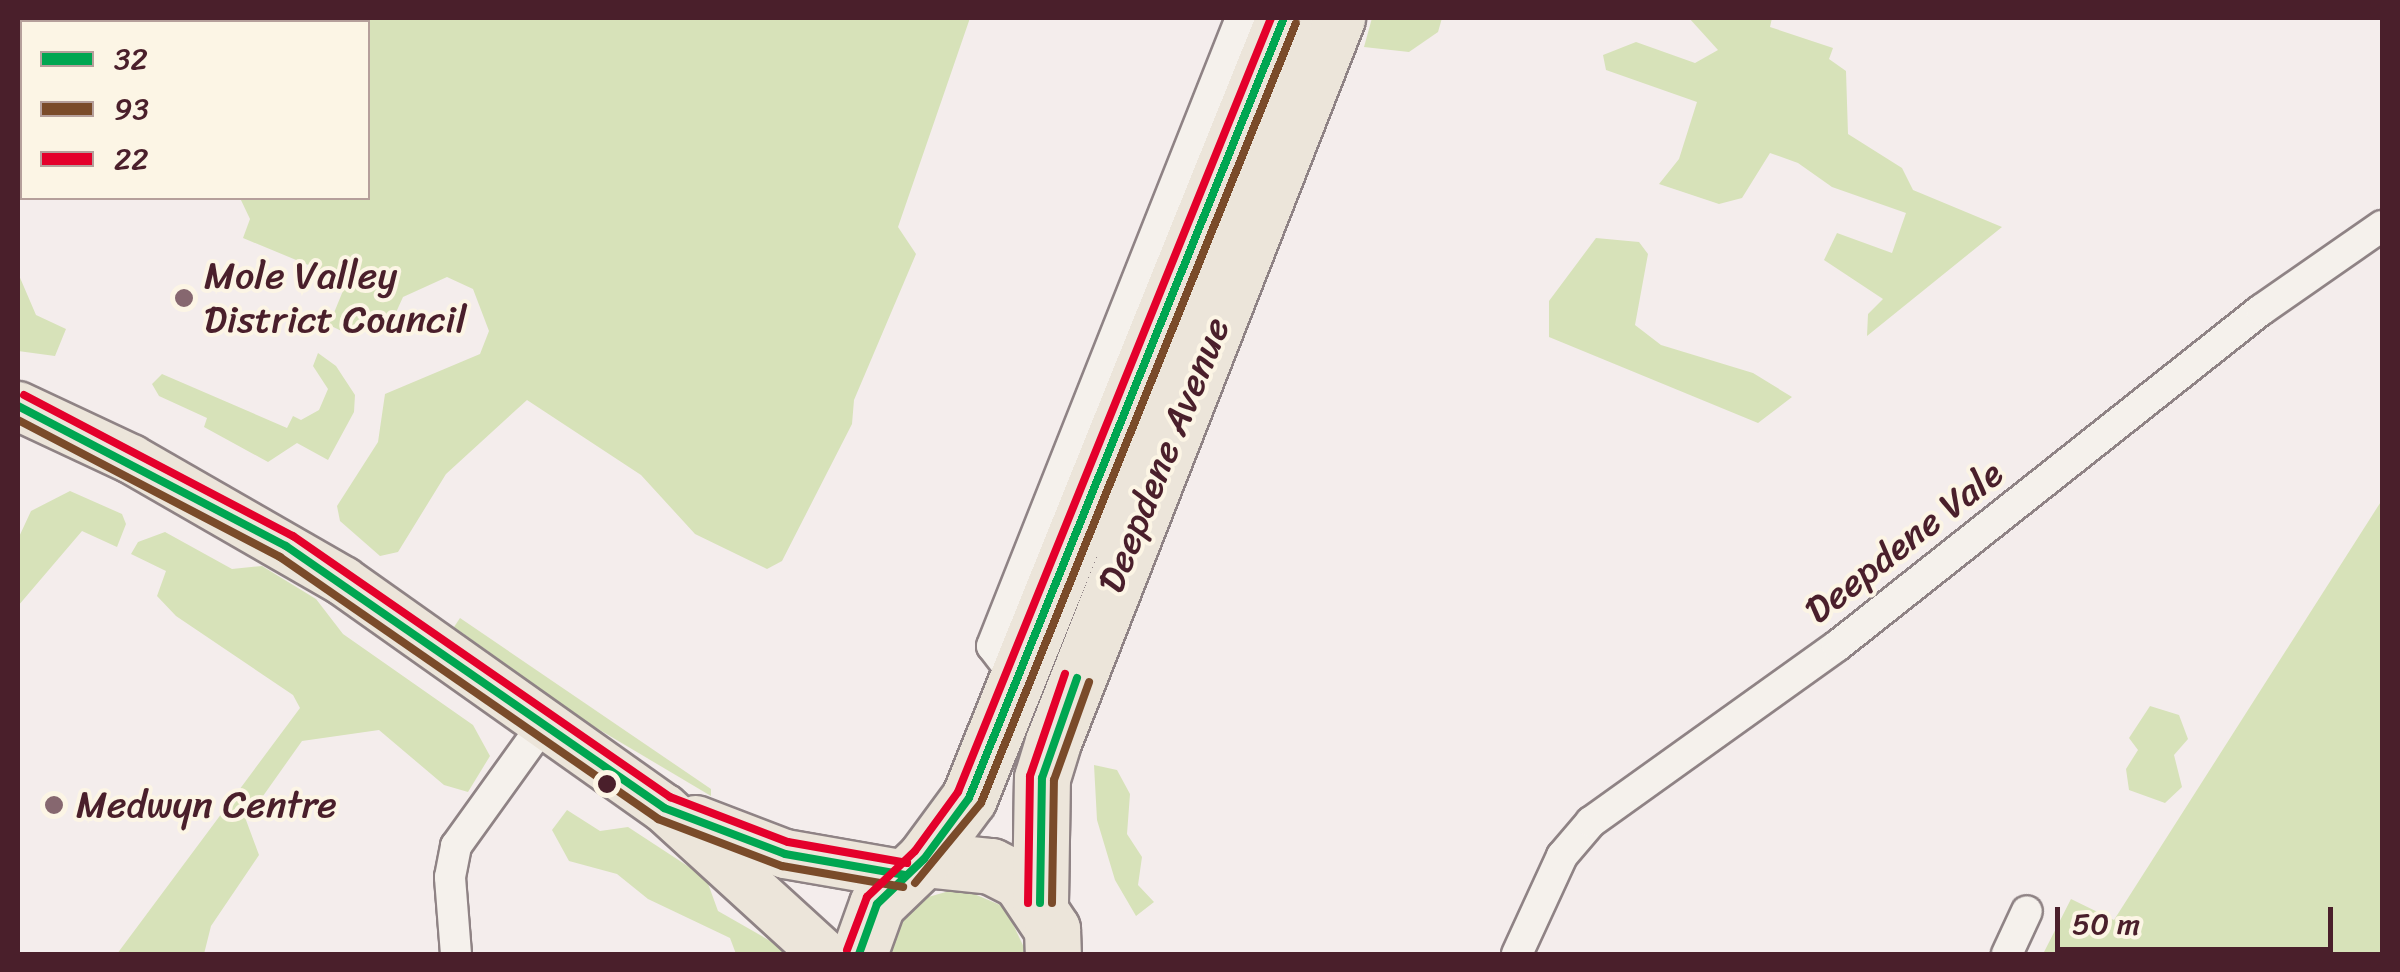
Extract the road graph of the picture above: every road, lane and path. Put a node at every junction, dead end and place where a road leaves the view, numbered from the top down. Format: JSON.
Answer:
{"nodes":[{"id":1,"x":1241,"y":18,"type":"edge"},
{"id":2,"x":1284,"y":18,"type":"edge"},
{"id":3,"x":1337,"y":18,"type":"edge"},
{"id":4,"x":2382,"y":226,"type":"edge"},
{"id":5,"x":18,"y":406,"type":"edge"},
{"id":6,"x":1018,"y":681,"type":"junction"},
{"id":7,"x":543,"y":725,"type":"junction"},
{"id":8,"x":664,"y":808,"type":"junction"},
{"id":9,"x":915,"y":867,"type":"junction"},
{"id":10,"x":2027,"y":911,"type":"dead end"},
{"id":11,"x":1056,"y":935,"type":"edge"},
{"id":12,"x":456,"y":954,"type":"edge"},
{"id":13,"x":824,"y":954,"type":"edge"},
{"id":14,"x":859,"y":954,"type":"edge"},
{"id":15,"x":1517,"y":954,"type":"edge"},
{"id":16,"x":2007,"y":954,"type":"edge"}],
"edges":[{"from":1,"to":6,"type":"street"},
{"from":2,"to":6,"type":"highway","name":"Deepdene Avenue"},
{"from":3,"to":11,"type":"highway","name":"Deepdene Avenue"},
{"from":4,"to":15,"type":"street","name":"Deepdene Vale"},
{"from":5,"to":7,"type":"main road"},
{"from":6,"to":9,"type":"highway","name":"Deepdene Avenue"},
{"from":7,"to":8,"type":"main road"},
{"from":7,"to":12,"type":"street"},
{"from":8,"to":9,"type":"main road"},
{"from":8,"to":13,"type":"main road"},
{"from":9,"to":11,"type":"highway"},
{"from":9,"to":14,"type":"highway","name":"Deepdene Avenue"},
{"from":10,"to":16,"type":"street"}]}
